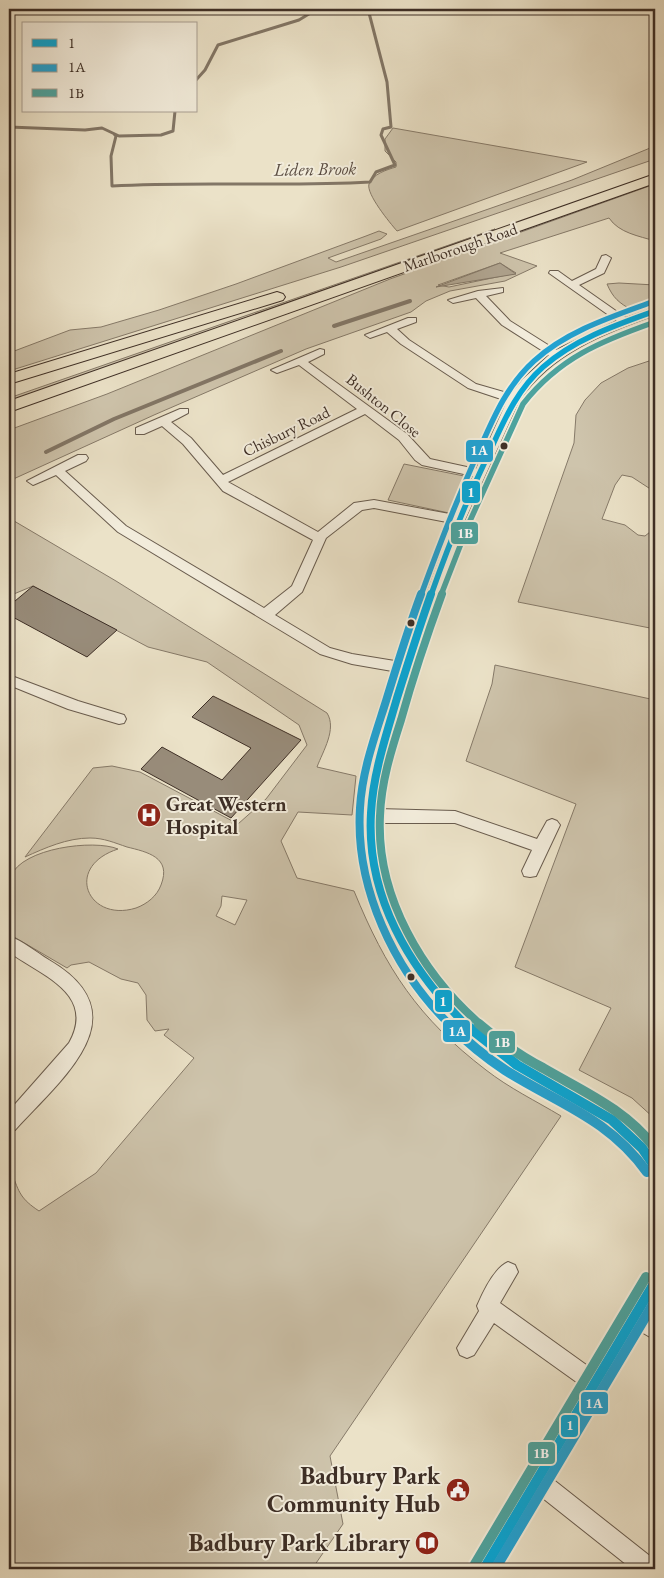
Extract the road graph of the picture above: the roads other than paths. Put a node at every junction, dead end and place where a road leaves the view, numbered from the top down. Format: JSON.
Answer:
{"nodes":[{"id":1,"x":655,"y":166,"type":"edge"},
{"id":2,"x":655,"y":178,"type":"edge"},
{"id":3,"x":606,"y":258,"type":"dead end"},
{"id":4,"x":554,"y":273,"type":"dead end"},
{"id":5,"x":571,"y":285,"type":"junction"},
{"id":6,"x":499,"y":290,"type":"dead end"},
{"id":7,"x":478,"y":294,"type":"junction"},
{"id":8,"x":277,"y":297,"type":"junction"},
{"id":9,"x":453,"y":300,"type":"dead end"},
{"id":10,"x":655,"y":312,"type":"edge"},
{"id":11,"x":264,"y":317,"type":"junction"},
{"id":12,"x":412,"y":320,"type":"dead end"},
{"id":13,"x":624,"y":322,"type":"junction"},
{"id":14,"x":390,"y":329,"type":"junction"},
{"id":15,"x":370,"y":335,"type":"dead end"},
{"id":16,"x":320,"y":352,"type":"dead end"},
{"id":17,"x":555,"y":354,"type":"junction"},
{"id":18,"x":300,"y":361,"type":"junction"},
{"id":19,"x":277,"y":370,"type":"dead end"},
{"id":20,"x":9,"y":379,"type":"edge"},
{"id":21,"x":9,"y":393,"type":"edge"},
{"id":22,"x":514,"y":399,"type":"junction"},
{"id":23,"x":9,"y":407,"type":"edge"},
{"id":24,"x":366,"y":409,"type":"junction"},
{"id":25,"x":184,"y":411,"type":"dead end"},
{"id":26,"x":9,"y":420,"type":"edge"},
{"id":27,"x":163,"y":420,"type":"junction"},
{"id":28,"x":140,"y":431,"type":"dead end"},
{"id":29,"x":82,"y":458,"type":"dead end"},
{"id":30,"x":57,"y":470,"type":"junction"},
{"id":31,"x":480,"y":474,"type":"junction"},
{"id":32,"x":32,"y":481,"type":"dead end"},
{"id":33,"x":220,"y":481,"type":"junction"},
{"id":34,"x":459,"y":520,"type":"junction"},
{"id":35,"x":320,"y":538,"type":"junction"},
{"id":36,"x":264,"y":616,"type":"junction"},
{"id":37,"x":406,"y":668,"type":"junction"},
{"id":38,"x":9,"y":680,"type":"edge"},
{"id":39,"x":119,"y":719,"type":"dead end"},
{"id":40,"x":369,"y":817,"type":"junction"},
{"id":41,"x":552,"y":825,"type":"dead end"},
{"id":42,"x":541,"y":847,"type":"junction"},
{"id":43,"x":530,"y":871,"type":"dead end"},
{"id":44,"x":9,"y":943,"type":"edge"},
{"id":45,"x":9,"y":1124,"type":"edge"},
{"id":46,"x":655,"y":1167,"type":"edge"},
{"id":47,"x":508,"y":1272,"type":"dead end"},
{"id":48,"x":655,"y":1282,"type":"edge"},
{"id":49,"x":492,"y":1310,"type":"junction"},
{"id":50,"x":636,"y":1317,"type":"junction"},
{"id":51,"x":655,"y":1330,"type":"edge"},
{"id":52,"x":467,"y":1348,"type":"dead end"},
{"id":53,"x":596,"y":1384,"type":"junction"},
{"id":54,"x":538,"y":1481,"type":"junction"},
{"id":55,"x":484,"y":1569,"type":"edge"},
{"id":56,"x":649,"y":1569,"type":"edge"}],
"edges":[{"from":1,"to":8,"type":"highway","name":"Marlborough Road"},
{"from":2,"to":11,"type":"highway","name":"Marlborough Road"},
{"from":3,"to":5,"type":"street"},
{"from":4,"to":5,"type":"street"},
{"from":5,"to":13,"type":"street"},
{"from":6,"to":7,"type":"street"},
{"from":7,"to":9,"type":"street"},
{"from":7,"to":17,"type":"street"},
{"from":8,"to":20,"type":"highway"},
{"from":8,"to":21,"type":"highway"},
{"from":10,"to":13,"type":"street"},
{"from":11,"to":23,"type":"highway"},
{"from":11,"to":26,"type":"highway"},
{"from":12,"to":14,"type":"street"},
{"from":13,"to":17,"type":"street"},
{"from":14,"to":15,"type":"street"},
{"from":14,"to":22,"type":"street"},
{"from":16,"to":18,"type":"street"},
{"from":17,"to":22,"type":"street"},
{"from":18,"to":19,"type":"street"},
{"from":18,"to":24,"type":"street","name":"Bushton Close"},
{"from":22,"to":31,"type":"street"},
{"from":24,"to":31,"type":"street","name":"Bushton Close"},
{"from":24,"to":33,"type":"street","name":"Chisbury Road"},
{"from":25,"to":27,"type":"street"},
{"from":27,"to":28,"type":"street"},
{"from":27,"to":33,"type":"street"},
{"from":29,"to":30,"type":"street"},
{"from":30,"to":32,"type":"street"},
{"from":30,"to":36,"type":"street"},
{"from":31,"to":34,"type":"street"},
{"from":33,"to":35,"type":"street"},
{"from":34,"to":35,"type":"street"},
{"from":34,"to":37,"type":"street"},
{"from":35,"to":36,"type":"street"},
{"from":36,"to":37,"type":"street"},
{"from":37,"to":40,"type":"street"},
{"from":38,"to":39,"type":"street"},
{"from":40,"to":42,"type":"street"},
{"from":40,"to":46,"type":"street"},
{"from":41,"to":42,"type":"street"},
{"from":42,"to":43,"type":"street"},
{"from":44,"to":45,"type":"street"},
{"from":47,"to":49,"type":"street"},
{"from":48,"to":50,"type":"street"},
{"from":49,"to":52,"type":"street"},
{"from":49,"to":53,"type":"street"},
{"from":50,"to":51,"type":"street"},
{"from":50,"to":53,"type":"street"},
{"from":53,"to":54,"type":"street"},
{"from":54,"to":55,"type":"street"},
{"from":54,"to":56,"type":"street"}]}
